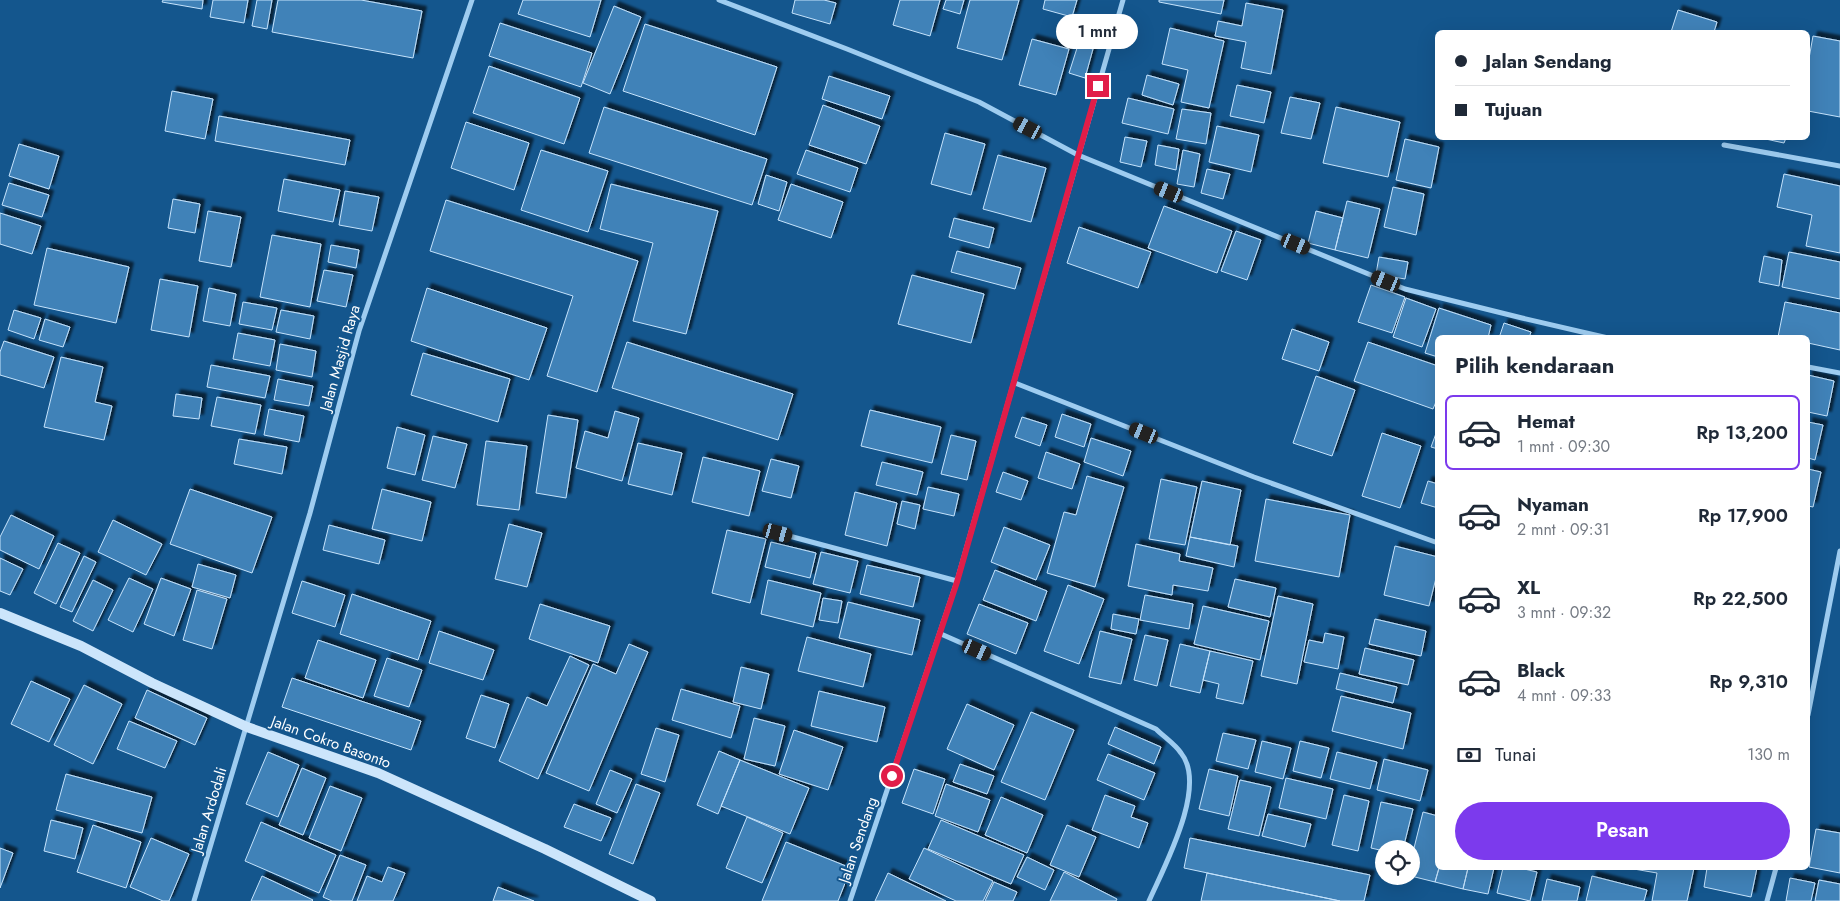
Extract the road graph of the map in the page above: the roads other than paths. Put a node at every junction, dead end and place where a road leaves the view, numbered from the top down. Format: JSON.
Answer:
{"nodes":[{"id":1,"x":472,"y":0,"type":"edge"},
{"id":2,"x":719,"y":0,"type":"edge"},
{"id":3,"x":1123,"y":0,"type":"edge"},
{"id":4,"x":1724,"y":145,"type":"dead end"},
{"id":5,"x":1078,"y":155,"type":"junction"},
{"id":6,"x":1840,"y":166,"type":"edge"},
{"id":7,"x":1595,"y":335,"type":"edge"},
{"id":8,"x":1810,"y":367,"type":"edge"},
{"id":9,"x":1840,"y":373,"type":"edge"},
{"id":10,"x":1015,"y":383,"type":"junction"},
{"id":11,"x":778,"y":533,"type":"dead end"},
{"id":12,"x":1435,"y":542,"type":"edge"},
{"id":13,"x":1840,"y":551,"type":"edge"},
{"id":14,"x":957,"y":582,"type":"junction"},
{"id":15,"x":0,"y":613,"type":"edge"},
{"id":16,"x":941,"y":634,"type":"junction"},
{"id":17,"x":1810,"y":705,"type":"edge"},
{"id":18,"x":248,"y":727,"type":"junction"},
{"id":19,"x":1775,"y":870,"type":"edge"},
{"id":20,"x":194,"y":901,"type":"edge"},
{"id":21,"x":651,"y":901,"type":"edge"},
{"id":22,"x":850,"y":901,"type":"edge"},
{"id":23,"x":1149,"y":901,"type":"edge"},
{"id":24,"x":1767,"y":901,"type":"edge"}],
"edges":[{"from":1,"to":18,"type":"street","name":"Jalan Masjid Raya"},
{"from":2,"to":5,"type":"street"},
{"from":3,"to":5,"type":"street","name":"Jalan Sendang"},
{"from":4,"to":6,"type":"street"},
{"from":5,"to":7,"type":"street"},
{"from":5,"to":10,"type":"street","name":"Jalan Sendang"},
{"from":8,"to":9,"type":"street"},
{"from":10,"to":12,"type":"street"},
{"from":10,"to":14,"type":"street","name":"Jalan Sendang"},
{"from":11,"to":14,"type":"street"},
{"from":13,"to":17,"type":"street"},
{"from":14,"to":16,"type":"street","name":"Jalan Sendang"},
{"from":15,"to":18,"type":"street","name":"Jalan Cokro Basonto"},
{"from":16,"to":22,"type":"street","name":"Jalan Sendang"},
{"from":16,"to":23,"type":"street"},
{"from":18,"to":20,"type":"street","name":"Jalan Ardodali"},
{"from":18,"to":21,"type":"street","name":"Jalan Cokro Basonto"},
{"from":19,"to":24,"type":"street"}]}
